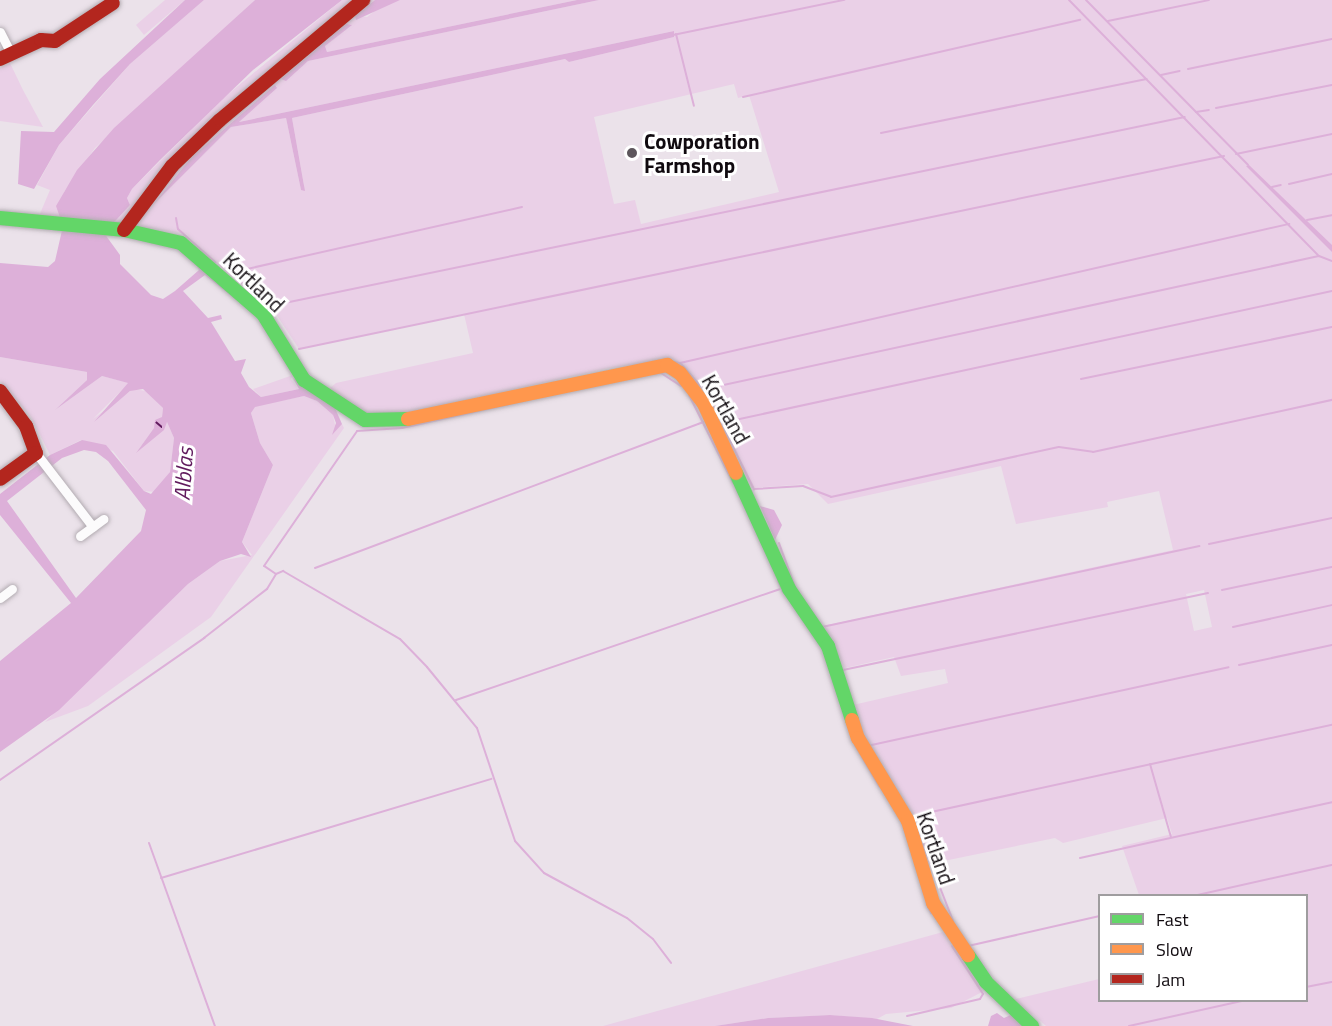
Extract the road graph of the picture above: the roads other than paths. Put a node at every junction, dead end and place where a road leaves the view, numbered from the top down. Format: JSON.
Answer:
{"nodes":[{"id":1,"x":363,"y":0,"type":"edge"},
{"id":2,"x":113,"y":3,"type":"dead end"},
{"id":3,"x":0,"y":32,"type":"edge"},
{"id":4,"x":5,"y":57,"type":"edge"},
{"id":5,"x":0,"y":218,"type":"edge"},
{"id":6,"x":118,"y":230,"type":"junction"},
{"id":7,"x":0,"y":391,"type":"edge"},
{"id":8,"x":36,"y":453,"type":"junction"},
{"id":9,"x":0,"y":479,"type":"edge"},
{"id":10,"x":103,"y":519,"type":"dead end"},
{"id":11,"x":93,"y":527,"type":"junction"},
{"id":12,"x":80,"y":537,"type":"dead end"},
{"id":13,"x":12,"y":589,"type":"dead end"},
{"id":14,"x":0,"y":598,"type":"edge"},
{"id":15,"x":1032,"y":1026,"type":"edge"}],
"edges":[{"from":1,"to":6,"type":"street"},
{"from":2,"to":4,"type":"street"},
{"from":3,"to":4,"type":"street"},
{"from":5,"to":6,"type":"street","name":"Kortland"},
{"from":6,"to":15,"type":"street","name":"Kortland"},
{"from":7,"to":8,"type":"street"},
{"from":8,"to":9,"type":"street"},
{"from":8,"to":11,"type":"street"},
{"from":10,"to":11,"type":"street"},
{"from":11,"to":12,"type":"street"},
{"from":13,"to":14,"type":"street"}]}
